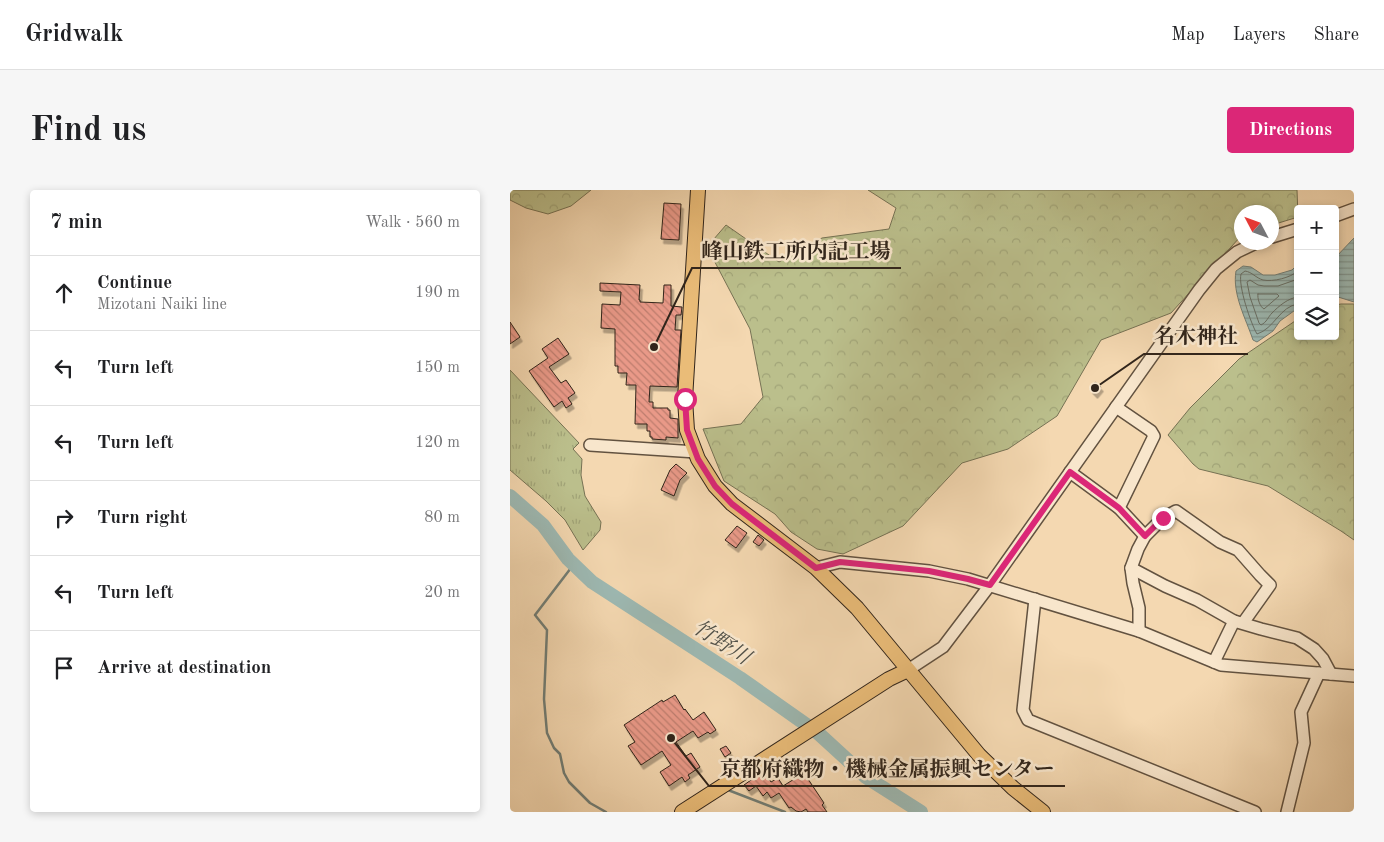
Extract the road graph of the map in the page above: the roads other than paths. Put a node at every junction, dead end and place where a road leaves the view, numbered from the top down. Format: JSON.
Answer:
{"nodes":[{"id":1,"x":698,"y":190,"type":"edge"},
{"id":2,"x":1354,"y":209,"type":"edge"},
{"id":3,"x":1339,"y":215,"type":"edge"},
{"id":4,"x":1294,"y":229,"type":"edge"},
{"id":5,"x":1279,"y":235,"type":"edge"},
{"id":6,"x":1241,"y":250,"type":"edge"},
{"id":7,"x":1116,"y":407,"type":"junction"},
{"id":8,"x":590,"y":445,"type":"dead end"},
{"id":9,"x":696,"y":452,"type":"junction"},
{"id":10,"x":1070,"y":472,"type":"junction"},
{"id":11,"x":1119,"y":508,"type":"junction"},
{"id":12,"x":1145,"y":536,"type":"junction"},
{"id":13,"x":816,"y":568,"type":"junction"},
{"id":14,"x":1131,"y":568,"type":"junction"},
{"id":15,"x":990,"y":585,"type":"junction"},
{"id":16,"x":1035,"y":599,"type":"junction"},
{"id":17,"x":1238,"y":622,"type":"junction"},
{"id":18,"x":1139,"y":631,"type":"junction"},
{"id":19,"x":1214,"y":662,"type":"junction"},
{"id":20,"x":908,"y":670,"type":"junction"},
{"id":21,"x":1325,"y":674,"type":"junction"},
{"id":22,"x":1354,"y":676,"type":"edge"},
{"id":23,"x":682,"y":812,"type":"edge"},
{"id":24,"x":1043,"y":812,"type":"edge"},
{"id":25,"x":1255,"y":812,"type":"edge"},
{"id":26,"x":1287,"y":812,"type":"edge"}],
"edges":[{"from":1,"to":9,"type":"main road"},
{"from":2,"to":3,"type":"street"},
{"from":4,"to":5,"type":"street"},
{"from":6,"to":7,"type":"street"},
{"from":7,"to":10,"type":"street"},
{"from":7,"to":11,"type":"street"},
{"from":8,"to":9,"type":"street"},
{"from":9,"to":13,"type":"main road"},
{"from":10,"to":11,"type":"street"},
{"from":10,"to":15,"type":"street"},
{"from":11,"to":12,"type":"street"},
{"from":12,"to":14,"type":"street"},
{"from":12,"to":17,"type":"street"},
{"from":13,"to":15,"type":"street"},
{"from":13,"to":20,"type":"main road"},
{"from":14,"to":17,"type":"street"},
{"from":14,"to":18,"type":"street"},
{"from":15,"to":16,"type":"street"},
{"from":15,"to":20,"type":"street"},
{"from":16,"to":18,"type":"street"},
{"from":16,"to":25,"type":"street"},
{"from":17,"to":19,"type":"street"},
{"from":17,"to":21,"type":"street"},
{"from":18,"to":19,"type":"street"},
{"from":19,"to":21,"type":"street"},
{"from":20,"to":23,"type":"main road"},
{"from":20,"to":24,"type":"main road"},
{"from":21,"to":22,"type":"street"},
{"from":21,"to":26,"type":"street"}]}
